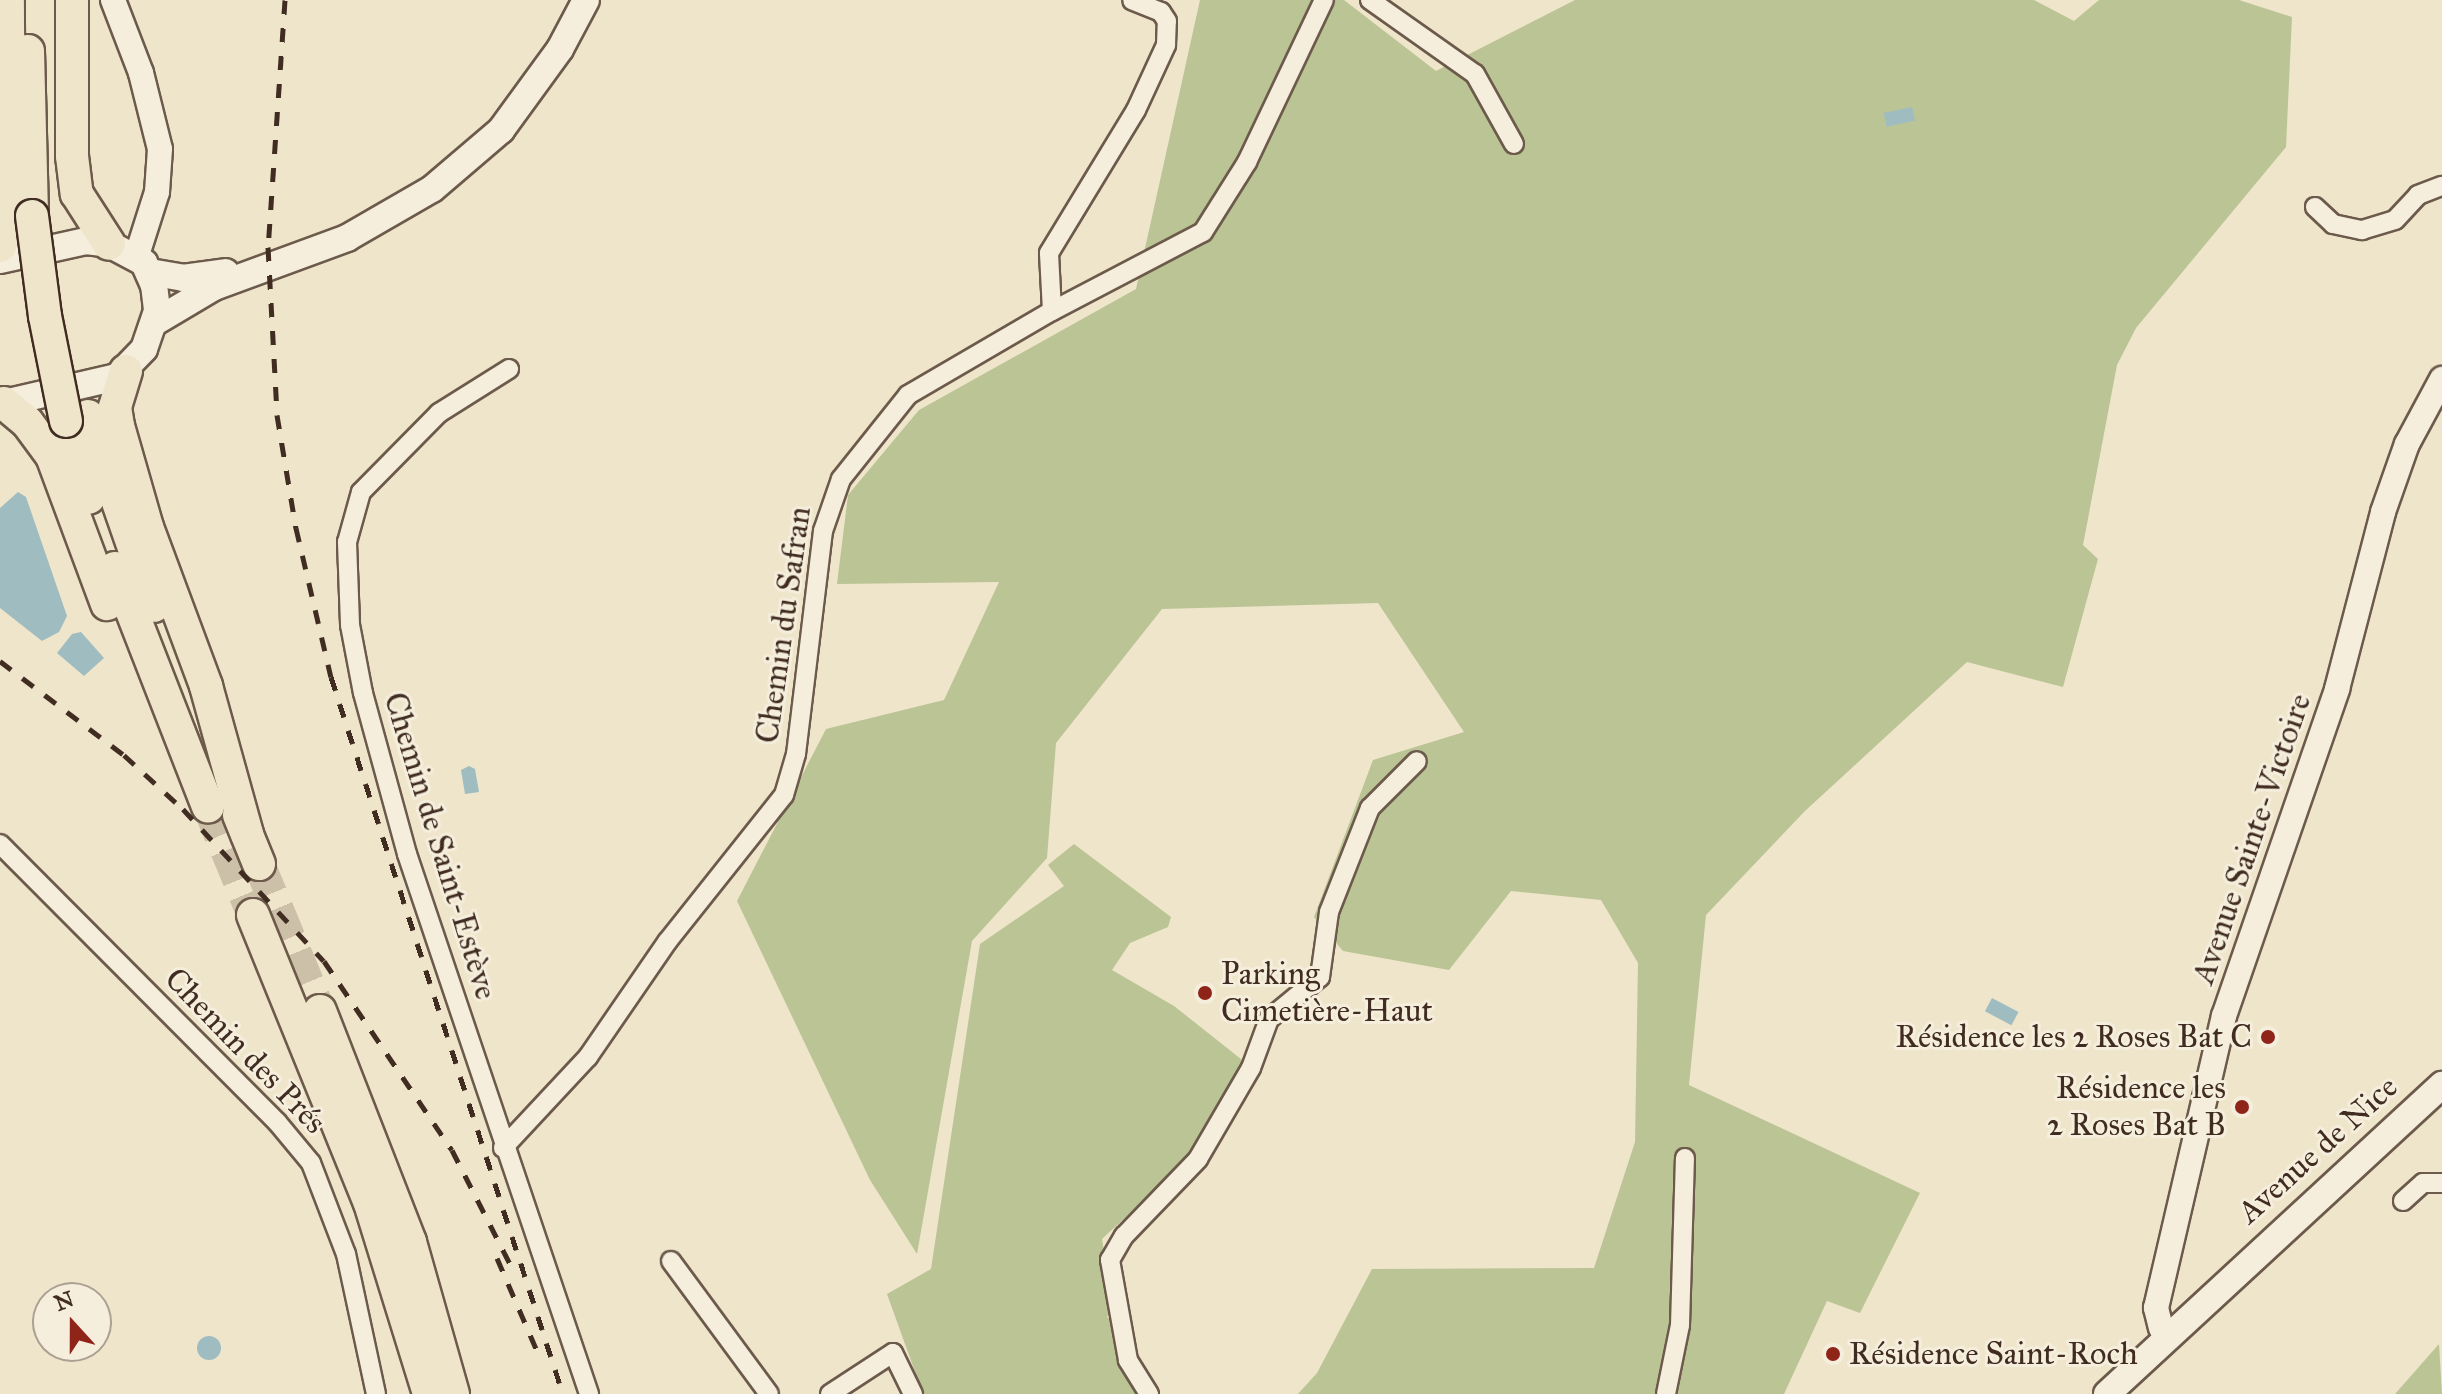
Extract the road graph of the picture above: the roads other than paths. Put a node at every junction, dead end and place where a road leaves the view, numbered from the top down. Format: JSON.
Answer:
{"nodes":[{"id":1,"x":8,"y":0,"type":"edge"},
{"id":2,"x":30,"y":0,"type":"edge"},
{"id":3,"x":53,"y":0,"type":"edge"},
{"id":4,"x":72,"y":0,"type":"edge"},
{"id":5,"x":113,"y":0,"type":"edge"},
{"id":6,"x":586,"y":0,"type":"edge"},
{"id":7,"x":1132,"y":0,"type":"edge"},
{"id":8,"x":1324,"y":0,"type":"edge"},
{"id":9,"x":1370,"y":0,"type":"edge"},
{"id":10,"x":1514,"y":144,"type":"dead end"},
{"id":11,"x":2442,"y":186,"type":"edge"},
{"id":12,"x":2315,"y":207,"type":"dead end"},
{"id":13,"x":43,"y":215,"type":"junction"},
{"id":14,"x":0,"y":246,"type":"edge"},
{"id":15,"x":300,"y":255,"type":"junction"},
{"id":16,"x":132,"y":257,"type":"junction"},
{"id":17,"x":0,"y":260,"type":"edge"},
{"id":18,"x":1052,"y":311,"type":"junction"},
{"id":19,"x":155,"y":322,"type":"junction"},
{"id":20,"x":509,"y":369,"type":"dead end"},
{"id":21,"x":126,"y":371,"type":"junction"},
{"id":22,"x":2442,"y":379,"type":"edge"},
{"id":23,"x":2,"y":403,"type":"edge"},
{"id":24,"x":2434,"y":408,"type":"edge"},
{"id":25,"x":77,"y":418,"type":"junction"},
{"id":26,"x":185,"y":747,"type":"junction"},
{"id":27,"x":1417,"y":761,"type":"dead end"},
{"id":28,"x":208,"y":806,"type":"tunnel mouth"},
{"id":29,"x":247,"y":834,"type":"junction"},
{"id":30,"x":0,"y":844,"type":"edge"},
{"id":31,"x":259,"y":864,"type":"tunnel mouth"},
{"id":32,"x":253,"y":915,"type":"tunnel mouth"},
{"id":33,"x":320,"y":1011,"type":"tunnel mouth"},
{"id":34,"x":2442,"y":1085,"type":"edge"},
{"id":35,"x":503,"y":1148,"type":"junction"},
{"id":36,"x":1685,"y":1158,"type":"dead end"},
{"id":37,"x":2442,"y":1183,"type":"edge"},
{"id":38,"x":2403,"y":1201,"type":"dead end"},
{"id":39,"x":671,"y":1261,"type":"dead end"},
{"id":40,"x":2240,"y":1266,"type":"junction"},
{"id":41,"x":2161,"y":1328,"type":"junction"},
{"id":42,"x":376,"y":1394,"type":"edge"},
{"id":43,"x":429,"y":1394,"type":"edge"},
{"id":44,"x":453,"y":1394,"type":"edge"},
{"id":45,"x":589,"y":1394,"type":"edge"},
{"id":46,"x":769,"y":1394,"type":"edge"},
{"id":47,"x":830,"y":1394,"type":"edge"},
{"id":48,"x":913,"y":1394,"type":"edge"},
{"id":49,"x":1149,"y":1394,"type":"edge"},
{"id":50,"x":1666,"y":1394,"type":"edge"},
{"id":51,"x":2087,"y":1394,"type":"edge"},
{"id":52,"x":2107,"y":1394,"type":"edge"}],
"edges":[{"from":1,"to":14,"type":"highway"},
{"from":2,"to":13,"type":"highway"},
{"from":3,"to":13,"type":"highway"},
{"from":4,"to":16,"type":"highway"},
{"from":5,"to":16,"type":"street"},
{"from":6,"to":15,"type":"main road"},
{"from":7,"to":18,"type":"street"},
{"from":8,"to":18,"type":"street","name":"Chemin du Safran"},
{"from":9,"to":10,"type":"street"},
{"from":11,"to":12,"type":"street"},
{"from":13,"to":25,"type":"highway","bridge":true},
{"from":15,"to":16,"type":"main road"},
{"from":15,"to":19,"type":"main road"},
{"from":16,"to":17,"type":"main road"},
{"from":16,"to":19,"type":"main road"},
{"from":18,"to":35,"type":"street","name":"Chemin du Safran"},
{"from":19,"to":21,"type":"main road"},
{"from":20,"to":35,"type":"street","name":"Chemin de Saint-Estève"},
{"from":21,"to":23,"type":"main road"},
{"from":21,"to":29,"type":"highway"},
{"from":22,"to":24,"type":"street","name":"Avenue Sainte-Victoire"},
{"from":23,"to":26,"type":"highway"},
{"from":24,"to":41,"type":"street","name":"Avenue Sainte-Victoire"},
{"from":25,"to":26,"type":"highway"},
{"from":25,"to":29,"type":"highway"},
{"from":26,"to":28,"type":"highway"},
{"from":27,"to":49,"type":"street"},
{"from":29,"to":31,"type":"highway"},
{"from":30,"to":42,"type":"street","name":"Chemin des Prés"},
{"from":32,"to":43,"type":"highway"},
{"from":33,"to":44,"type":"highway"},
{"from":34,"to":40,"type":"main road","name":"Avenue de Nice"},
{"from":35,"to":45,"type":"street","name":"Chemin de Saint-Estève"},
{"from":36,"to":50,"type":"street"},
{"from":37,"to":38,"type":"street"},
{"from":39,"to":46,"type":"street"},
{"from":40,"to":41,"type":"main road","name":"Avenue de Nice"},
{"from":40,"to":52,"type":"main road","name":"Avenue de Nice"},
{"from":41,"to":51,"type":"main road","name":"Avenue de Nice"},
{"from":47,"to":48,"type":"street"}]}
